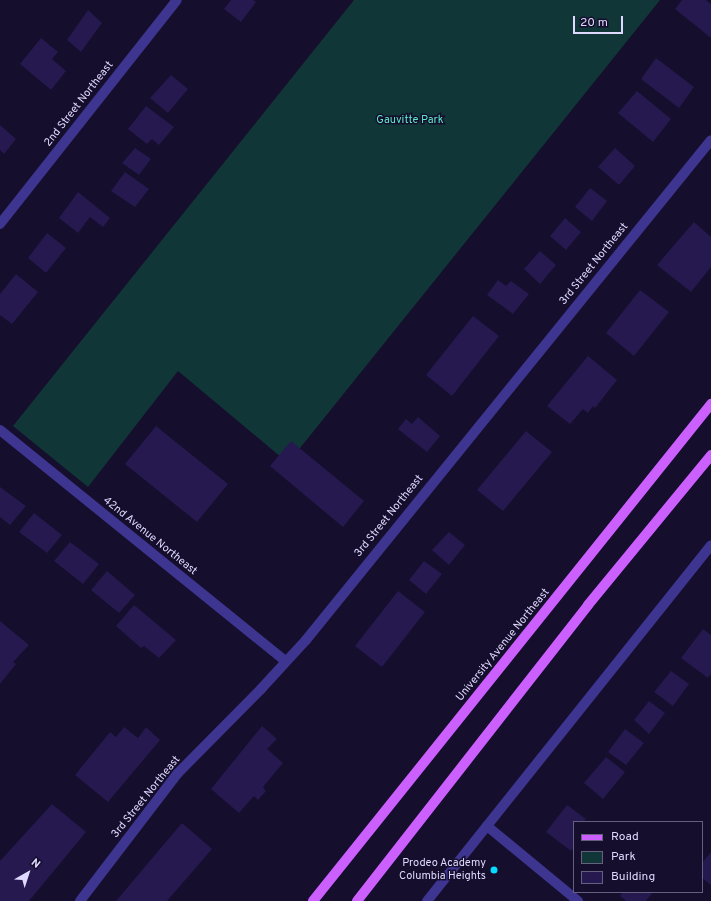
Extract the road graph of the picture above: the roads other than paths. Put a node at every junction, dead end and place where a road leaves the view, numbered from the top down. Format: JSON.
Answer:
{"nodes":[{"id":1,"x":178,"y":0,"type":"edge"},
{"id":2,"x":711,"y":140,"type":"edge"},
{"id":3,"x":0,"y":224,"type":"edge"},
{"id":4,"x":711,"y":404,"type":"edge"},
{"id":5,"x":0,"y":430,"type":"edge"},
{"id":6,"x":711,"y":456,"type":"edge"},
{"id":7,"x":711,"y":545,"type":"edge"},
{"id":8,"x":285,"y":661,"type":"junction"},
{"id":9,"x":487,"y":826,"type":"junction"},
{"id":10,"x":80,"y":901,"type":"edge"},
{"id":11,"x":313,"y":901,"type":"edge"},
{"id":12,"x":357,"y":901,"type":"edge"},
{"id":13,"x":427,"y":901,"type":"edge"},
{"id":14,"x":578,"y":901,"type":"edge"}],
"edges":[{"from":1,"to":3,"type":"street","name":"2nd Street Northeast"},
{"from":2,"to":8,"type":"street","name":"3rd Street Northeast"},
{"from":4,"to":11,"type":"main road","name":"University Avenue Northeast"},
{"from":5,"to":8,"type":"street","name":"42nd Avenue Northeast"},
{"from":6,"to":12,"type":"main road"},
{"from":7,"to":9,"type":"street"},
{"from":8,"to":10,"type":"street","name":"3rd Street Northeast"},
{"from":9,"to":13,"type":"street"},
{"from":9,"to":14,"type":"street"}]}
